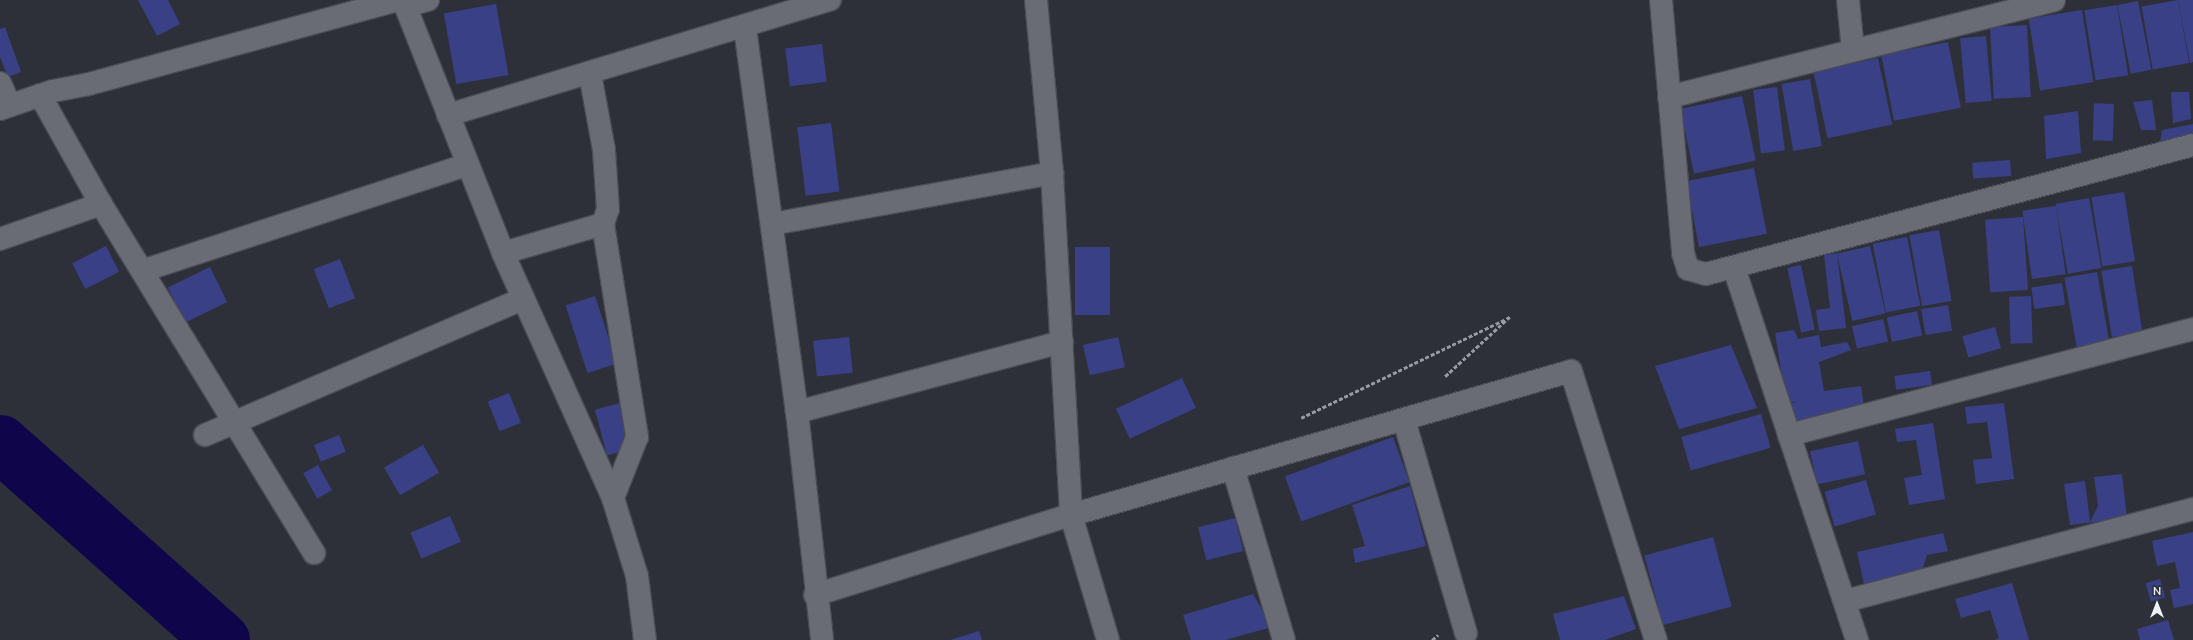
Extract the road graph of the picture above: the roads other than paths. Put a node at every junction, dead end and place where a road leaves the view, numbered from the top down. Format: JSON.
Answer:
{"nodes":[{"id":1,"x":428,"y":0,"type":"edge"},
{"id":2,"x":830,"y":0,"type":"edge"},
{"id":3,"x":1036,"y":0,"type":"edge"},
{"id":4,"x":1661,"y":0,"type":"edge"},
{"id":5,"x":1848,"y":0,"type":"edge"},
{"id":6,"x":2054,"y":0,"type":"edge"},
{"id":7,"x":402,"y":2,"type":"edge"},
{"id":8,"x":2030,"y":3,"type":"edge"},
{"id":9,"x":777,"y":8,"type":"edge"},
{"id":10,"x":745,"y":28,"type":"junction"},
{"id":11,"x":1853,"y":50,"type":"junction"},
{"id":12,"x":590,"y":74,"type":"junction"},
{"id":13,"x":0,"y":83,"type":"edge"},
{"id":14,"x":40,"y":95,"type":"junction"},
{"id":15,"x":1669,"y":97,"type":"junction"},
{"id":16,"x":5,"y":107,"type":"edge"},
{"id":17,"x":448,"y":115,"type":"junction"},
{"id":18,"x":2193,"y":145,"type":"edge"},
{"id":19,"x":466,"y":165,"type":"junction"},
{"id":20,"x":1052,"y":172,"type":"junction"},
{"id":21,"x":101,"y":204,"type":"junction"},
{"id":22,"x":602,"y":224,"type":"junction"},
{"id":23,"x":772,"y":224,"type":"junction"},
{"id":24,"x":0,"y":239,"type":"edge"},
{"id":25,"x":503,"y":253,"type":"junction"},
{"id":26,"x":1734,"y":268,"type":"junction"},
{"id":27,"x":145,"y":270,"type":"junction"},
{"id":28,"x":523,"y":300,"type":"junction"},
{"id":29,"x":2193,"y":329,"type":"edge"},
{"id":30,"x":1062,"y":342,"type":"junction"},
{"id":31,"x":797,"y":412,"type":"junction"},
{"id":32,"x":1404,"y":420,"type":"junction"},
{"id":33,"x":236,"y":422,"type":"junction"},
{"id":34,"x":205,"y":435,"type":"dead end"},
{"id":35,"x":1789,"y":435,"type":"junction"},
{"id":36,"x":1233,"y":468,"type":"junction"},
{"id":37,"x":614,"y":498,"type":"junction"},
{"id":38,"x":2193,"y":509,"type":"edge"},
{"id":39,"x":1071,"y":515,"type":"junction"},
{"id":40,"x":314,"y":553,"type":"dead end"},
{"id":41,"x":815,"y":595,"type":"junction"},
{"id":42,"x":1845,"y":601,"type":"junction"},
{"id":43,"x":1466,"y":633,"type":"dead end"},
{"id":44,"x":645,"y":640,"type":"edge"},
{"id":45,"x":822,"y":640,"type":"edge"},
{"id":46,"x":1108,"y":640,"type":"edge"},
{"id":47,"x":1284,"y":640,"type":"edge"},
{"id":48,"x":1656,"y":640,"type":"edge"},
{"id":49,"x":1857,"y":640,"type":"edge"}],
"edges":[{"from":1,"to":7,"type":"street"},
{"from":2,"to":9,"type":"street"},
{"from":3,"to":20,"type":"street"},
{"from":4,"to":15,"type":"street"},
{"from":5,"to":11,"type":"street"},
{"from":6,"to":8,"type":"street"},
{"from":7,"to":14,"type":"street"},
{"from":7,"to":17,"type":"street"},
{"from":8,"to":11,"type":"street"},
{"from":9,"to":10,"type":"street"},
{"from":10,"to":12,"type":"street"},
{"from":10,"to":23,"type":"street"},
{"from":11,"to":15,"type":"street"},
{"from":12,"to":17,"type":"street"},
{"from":12,"to":22,"type":"street"},
{"from":13,"to":16,"type":"street"},
{"from":14,"to":16,"type":"street"},
{"from":14,"to":21,"type":"street"},
{"from":15,"to":26,"type":"street"},
{"from":17,"to":19,"type":"street"},
{"from":18,"to":26,"type":"street"},
{"from":19,"to":25,"type":"street"},
{"from":19,"to":27,"type":"street"},
{"from":20,"to":23,"type":"street"},
{"from":20,"to":30,"type":"street"},
{"from":21,"to":24,"type":"street"},
{"from":21,"to":27,"type":"street"},
{"from":22,"to":25,"type":"street"},
{"from":22,"to":37,"type":"street"},
{"from":23,"to":31,"type":"street"},
{"from":25,"to":28,"type":"street"},
{"from":26,"to":35,"type":"street"},
{"from":27,"to":33,"type":"street"},
{"from":28,"to":33,"type":"street"},
{"from":28,"to":37,"type":"street"},
{"from":29,"to":35,"type":"street"},
{"from":30,"to":31,"type":"street"},
{"from":30,"to":39,"type":"street"},
{"from":31,"to":41,"type":"street"},
{"from":32,"to":36,"type":"street"},
{"from":32,"to":43,"type":"street"},
{"from":32,"to":48,"type":"street"},
{"from":33,"to":34,"type":"street"},
{"from":33,"to":40,"type":"street"},
{"from":35,"to":42,"type":"street"},
{"from":36,"to":39,"type":"street"},
{"from":36,"to":47,"type":"street"},
{"from":37,"to":44,"type":"street"},
{"from":38,"to":42,"type":"street"},
{"from":39,"to":41,"type":"street"},
{"from":39,"to":46,"type":"street"},
{"from":41,"to":45,"type":"street"},
{"from":42,"to":49,"type":"street"}]}
